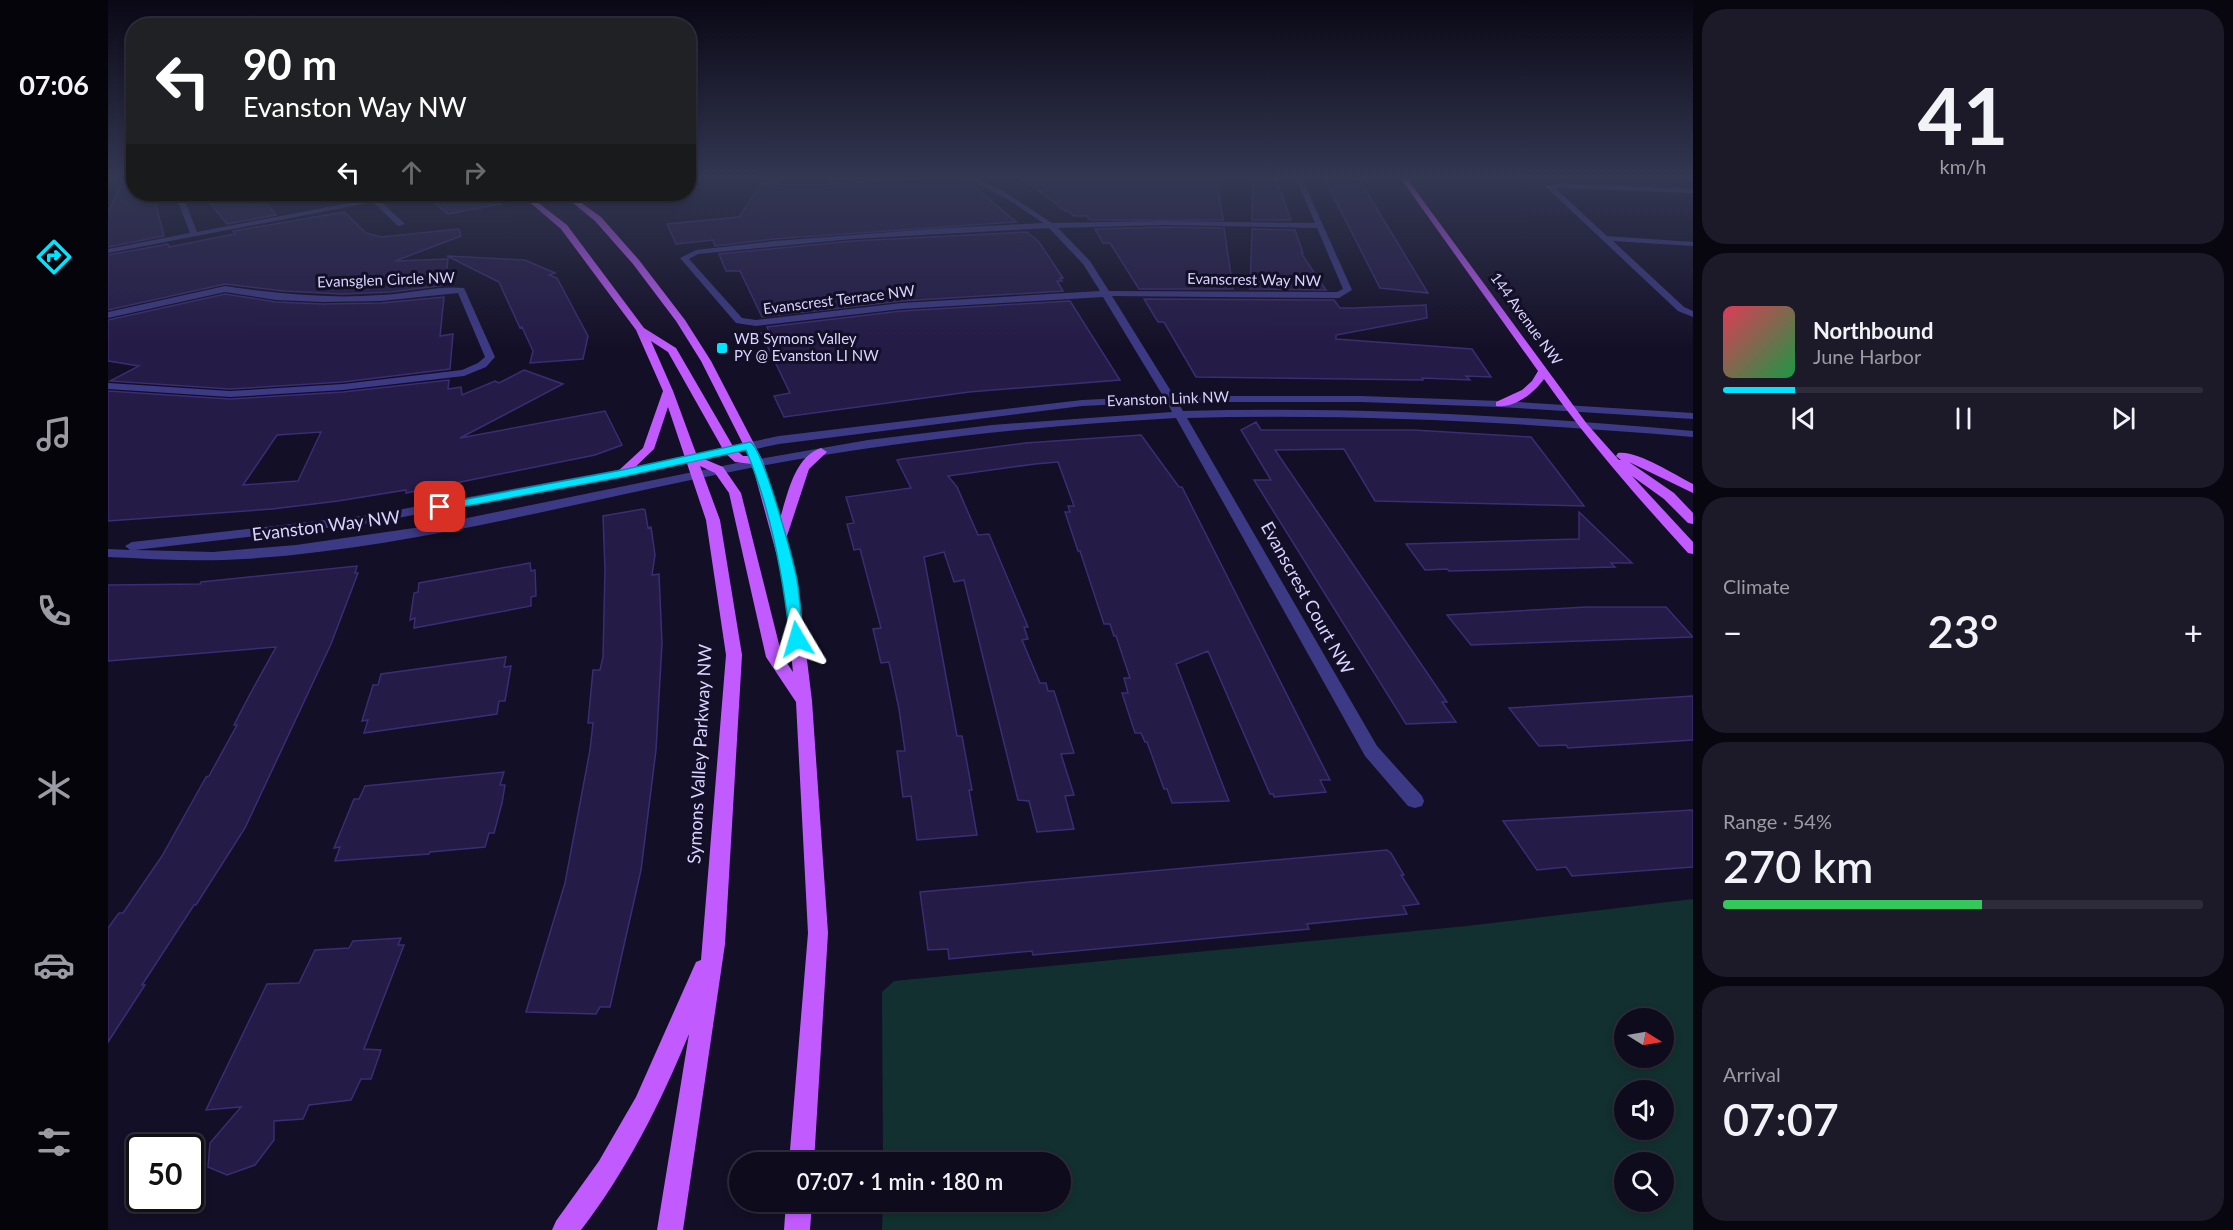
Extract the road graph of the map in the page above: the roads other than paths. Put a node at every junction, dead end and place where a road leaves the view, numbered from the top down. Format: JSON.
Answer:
{"nodes":[{"id":1,"x":197,"y":233,"type":"edge"},
{"id":2,"x":568,"y":233,"type":"edge"},
{"id":3,"x":611,"y":233,"type":"edge"},
{"id":4,"x":912,"y":233,"type":"edge"},
{"id":5,"x":1059,"y":233,"type":"edge"},
{"id":6,"x":1324,"y":233,"type":"edge"},
{"id":7,"x":1444,"y":233,"type":"edge"},
{"id":8,"x":1598,"y":233,"type":"edge"},
{"id":9,"x":194,"y":234,"type":"joint"},
{"id":10,"x":1603,"y":238,"type":"junction"},
{"id":11,"x":1693,"y":244,"type":"edge"},
{"id":12,"x":108,"y":251,"type":"edge"},
{"id":13,"x":1106,"y":293,"type":"junction"},
{"id":14,"x":1693,"y":314,"type":"edge"},
{"id":15,"x":108,"y":315,"type":"edge"},
{"id":16,"x":641,"y":330,"type":"junction"},
{"id":17,"x":1543,"y":371,"type":"junction"},
{"id":18,"x":108,"y":386,"type":"edge"},
{"id":19,"x":668,"y":391,"type":"junction"},
{"id":20,"x":1500,"y":404,"type":"junction"},
{"id":21,"x":1175,"y":406,"type":"junction"},
{"id":22,"x":1570,"y":408,"type":"junction"},
{"id":23,"x":1693,"y":416,"type":"edge"},
{"id":24,"x":1583,"y":426,"type":"junction"},
{"id":25,"x":1693,"y":434,"type":"edge"},
{"id":26,"x":750,"y":446,"type":"junction"},
{"id":27,"x":729,"y":450,"type":"junction"},
{"id":28,"x":1605,"y":451,"type":"junction"},
{"id":29,"x":821,"y":452,"type":"junction"},
{"id":30,"x":691,"y":458,"type":"junction"},
{"id":31,"x":757,"y":461,"type":"junction"},
{"id":32,"x":719,"y":470,"type":"junction"},
{"id":33,"x":622,"y":473,"type":"junction"},
{"id":34,"x":697,"y":476,"type":"junction"},
{"id":35,"x":1693,"y":489,"type":"edge"},
{"id":36,"x":1693,"y":520,"type":"edge"},
{"id":37,"x":779,"y":539,"type":"junction"},
{"id":38,"x":1693,"y":550,"type":"edge"},
{"id":39,"x":108,"y":551,"type":"edge"},
{"id":40,"x":804,"y":700,"type":"junction"},
{"id":41,"x":1415,"y":801,"type":"dead end"},
{"id":42,"x":714,"y":944,"type":"junction"},
{"id":43,"x":803,"y":1152,"type":"edge"},
{"id":44,"x":798,"y":1212,"type":"edge"},
{"id":45,"x":565,"y":1230,"type":"edge"},
{"id":46,"x":670,"y":1230,"type":"edge"},
{"id":47,"x":797,"y":1230,"type":"edge"}],
"edges":[{"from":1,"to":9,"type":"street"},
{"from":2,"to":16,"type":"main road","name":"Symons Valley Parkway NW"},
{"from":3,"to":26,"type":"main road"},
{"from":4,"to":13,"type":"street","name":"Evanscrest Terrace NW"},
{"from":5,"to":13,"type":"street","name":"Evanscrest Court NW"},
{"from":6,"to":13,"type":"street","name":"Evanscrest Way NW"},
{"from":7,"to":17,"type":"main road","name":"144 Avenue NW"},
{"from":8,"to":10,"type":"street"},
{"from":9,"to":12,"type":"street"},
{"from":10,"to":11,"type":"street"},
{"from":10,"to":14,"type":"street"},
{"from":13,"to":21,"type":"street","name":"Evanscrest Court NW"},
{"from":15,"to":18,"type":"street","name":"Evansglen Circle NW"},
{"from":16,"to":19,"type":"main road","name":"Symons Valley Parkway NW"},
{"from":16,"to":27,"type":"main road"},
{"from":17,"to":20,"type":"main road"},
{"from":17,"to":22,"type":"main road","name":"144 Avenue NW"},
{"from":19,"to":30,"type":"main road","name":"Symons Valley Parkway NW"},
{"from":19,"to":33,"type":"main road"},
{"from":20,"to":21,"type":"street","name":"Evanston Link NW"},
{"from":20,"to":22,"type":"street","name":"Evanston Link NW"},
{"from":21,"to":24,"type":"street","name":"Evanston Link NW"},
{"from":21,"to":26,"type":"street","name":"Evanston Link NW"},
{"from":21,"to":29,"type":"street","name":"Evanston Link NW"},
{"from":21,"to":41,"type":"street","name":"Evanscrest Court NW"},
{"from":22,"to":23,"type":"street","name":"Evanston Link NW"},
{"from":22,"to":24,"type":"main road","name":"144 Avenue NW"},
{"from":24,"to":25,"type":"street","name":"Evanston Link NW"},
{"from":24,"to":28,"type":"main road","name":"144 Avenue NW"},
{"from":26,"to":27,"type":"street","name":"Evanston Way NW"},
{"from":26,"to":31,"type":"main road"},
{"from":27,"to":30,"type":"street","name":"Evanston Way NW"},
{"from":27,"to":31,"type":"main road"},
{"from":28,"to":35,"type":"main road"},
{"from":28,"to":36,"type":"main road","name":"144 Avenue NW"},
{"from":28,"to":38,"type":"main road","name":"144 Avenue NW"},
{"from":29,"to":31,"type":"street","name":"Evanston Link NW"},
{"from":29,"to":37,"type":"main road"},
{"from":30,"to":32,"type":"main road"},
{"from":30,"to":33,"type":"street","name":"Evanston Way NW"},
{"from":30,"to":34,"type":"main road","name":"Symons Valley Parkway NW"},
{"from":31,"to":32,"type":"street","name":"Evanston Way NW"},
{"from":31,"to":37,"type":"main road"},
{"from":32,"to":34,"type":"street","name":"Evanston Way NW"},
{"from":32,"to":40,"type":"main road"},
{"from":33,"to":39,"type":"street","name":"Evanston Way NW"},
{"from":34,"to":39,"type":"street","name":"Evanston Way NW"},
{"from":34,"to":42,"type":"main road","name":"Symons Valley Parkway NW"},
{"from":37,"to":40,"type":"main road"},
{"from":40,"to":43,"type":"main road"},
{"from":42,"to":45,"type":"main road"},
{"from":42,"to":46,"type":"main road","name":"Symons Valley Parkway NW"},
{"from":44,"to":47,"type":"main road"}]}
